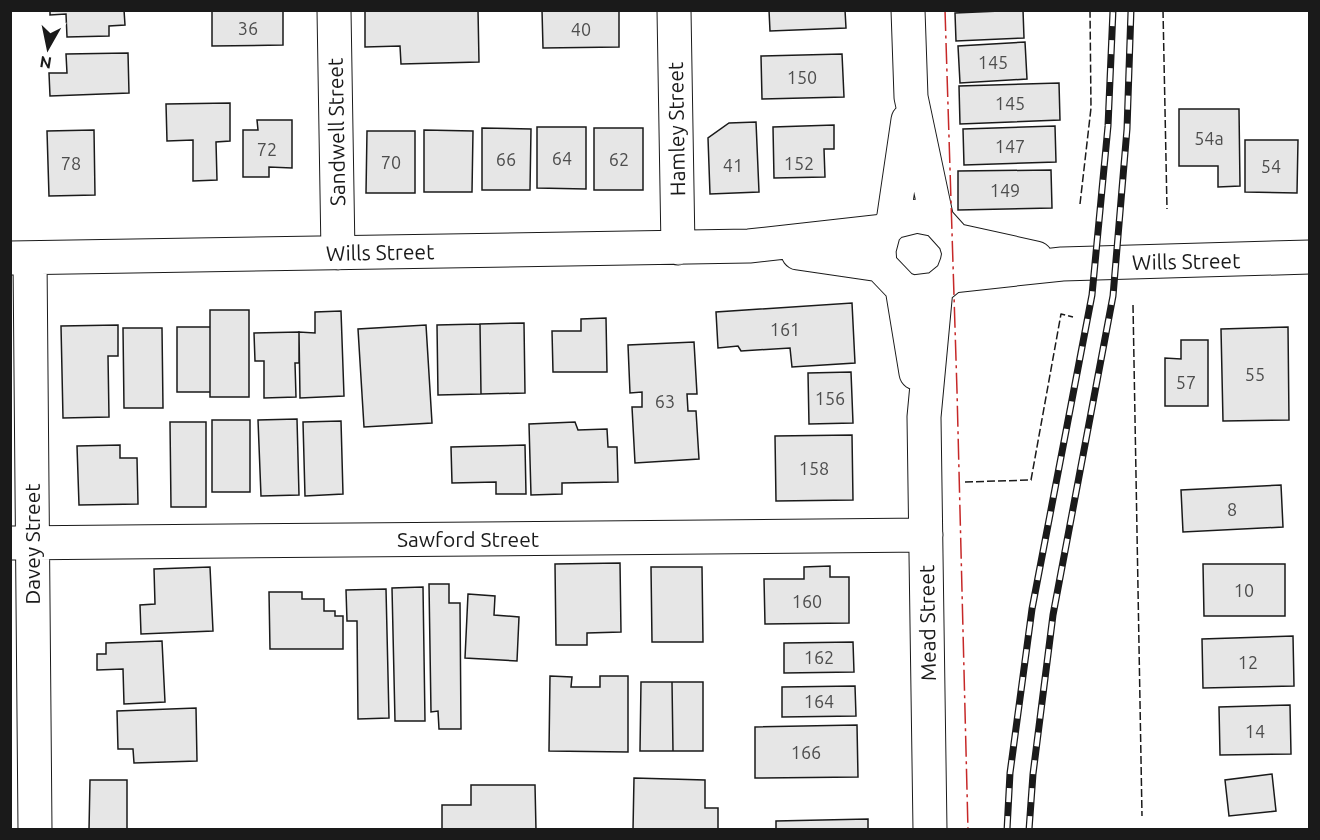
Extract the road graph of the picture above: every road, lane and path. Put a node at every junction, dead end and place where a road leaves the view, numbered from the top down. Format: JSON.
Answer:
{"nodes":[{"id":1,"x":334,"y":10,"type":"edge"},
{"id":2,"x":674,"y":10,"type":"edge"},
{"id":3,"x":908,"y":10,"type":"edge"},
{"id":4,"x":911,"y":97,"type":"junction"},
{"id":5,"x":889,"y":226,"type":"junction"},
{"id":6,"x":946,"y":230,"type":"junction"},
{"id":7,"x":749,"y":246,"type":"junction"},
{"id":8,"x":678,"y":248,"type":"junction"},
{"id":9,"x":338,"y":253,"type":"junction"},
{"id":10,"x":1310,"y":257,"type":"edge"},
{"id":11,"x":20,"y":258,"type":"edge"},
{"id":12,"x":1062,"y":264,"type":"junction"},
{"id":13,"x":880,"y":265,"type":"junction"},
{"id":14,"x":944,"y":283,"type":"junction"},
{"id":15,"x":902,"y":288,"type":"junction"},
{"id":16,"x":924,"y":417,"type":"junction"},
{"id":17,"x":926,"y":535,"type":"junction"},
{"id":18,"x":21,"y":543,"type":"edge"},
{"id":19,"x":34,"y":830,"type":"edge"},
{"id":20,"x":930,"y":830,"type":"edge"}],
"edges":[{"from":1,"to":9,"type":"street","name":"Sandwell Street"},
{"from":2,"to":8,"type":"street","name":"Hamley Street"},
{"from":3,"to":4,"type":"street"},
{"from":4,"to":5,"type":"street"},
{"from":4,"to":6,"type":"street"},
{"from":5,"to":6,"type":"street"},
{"from":5,"to":7,"type":"street","name":"Wills Street"},
{"from":5,"to":13,"type":"street"},
{"from":6,"to":12,"type":"street","name":"Wills Street"},
{"from":6,"to":14,"type":"street"},
{"from":7,"to":8,"type":"street","name":"Wills Street"},
{"from":7,"to":13,"type":"street","name":"Wills Street"},
{"from":8,"to":9,"type":"street","name":"Wills Street"},
{"from":9,"to":11,"type":"street","name":"Wills Street"},
{"from":10,"to":12,"type":"street","name":"Wills Street"},
{"from":11,"to":18,"type":"street","name":"Davey Street"},
{"from":12,"to":14,"type":"street","name":"Wills Street"},
{"from":13,"to":15,"type":"street"},
{"from":14,"to":15,"type":"street"},
{"from":14,"to":16,"type":"street","name":"Mead Street"},
{"from":15,"to":16,"type":"street","name":"Mead Street"},
{"from":16,"to":17,"type":"street","name":"Mead Street"},
{"from":17,"to":18,"type":"street","name":"Sawford Street"},
{"from":17,"to":20,"type":"street","name":"Mead Street"},
{"from":18,"to":19,"type":"street","name":"Davey Street"}]}
